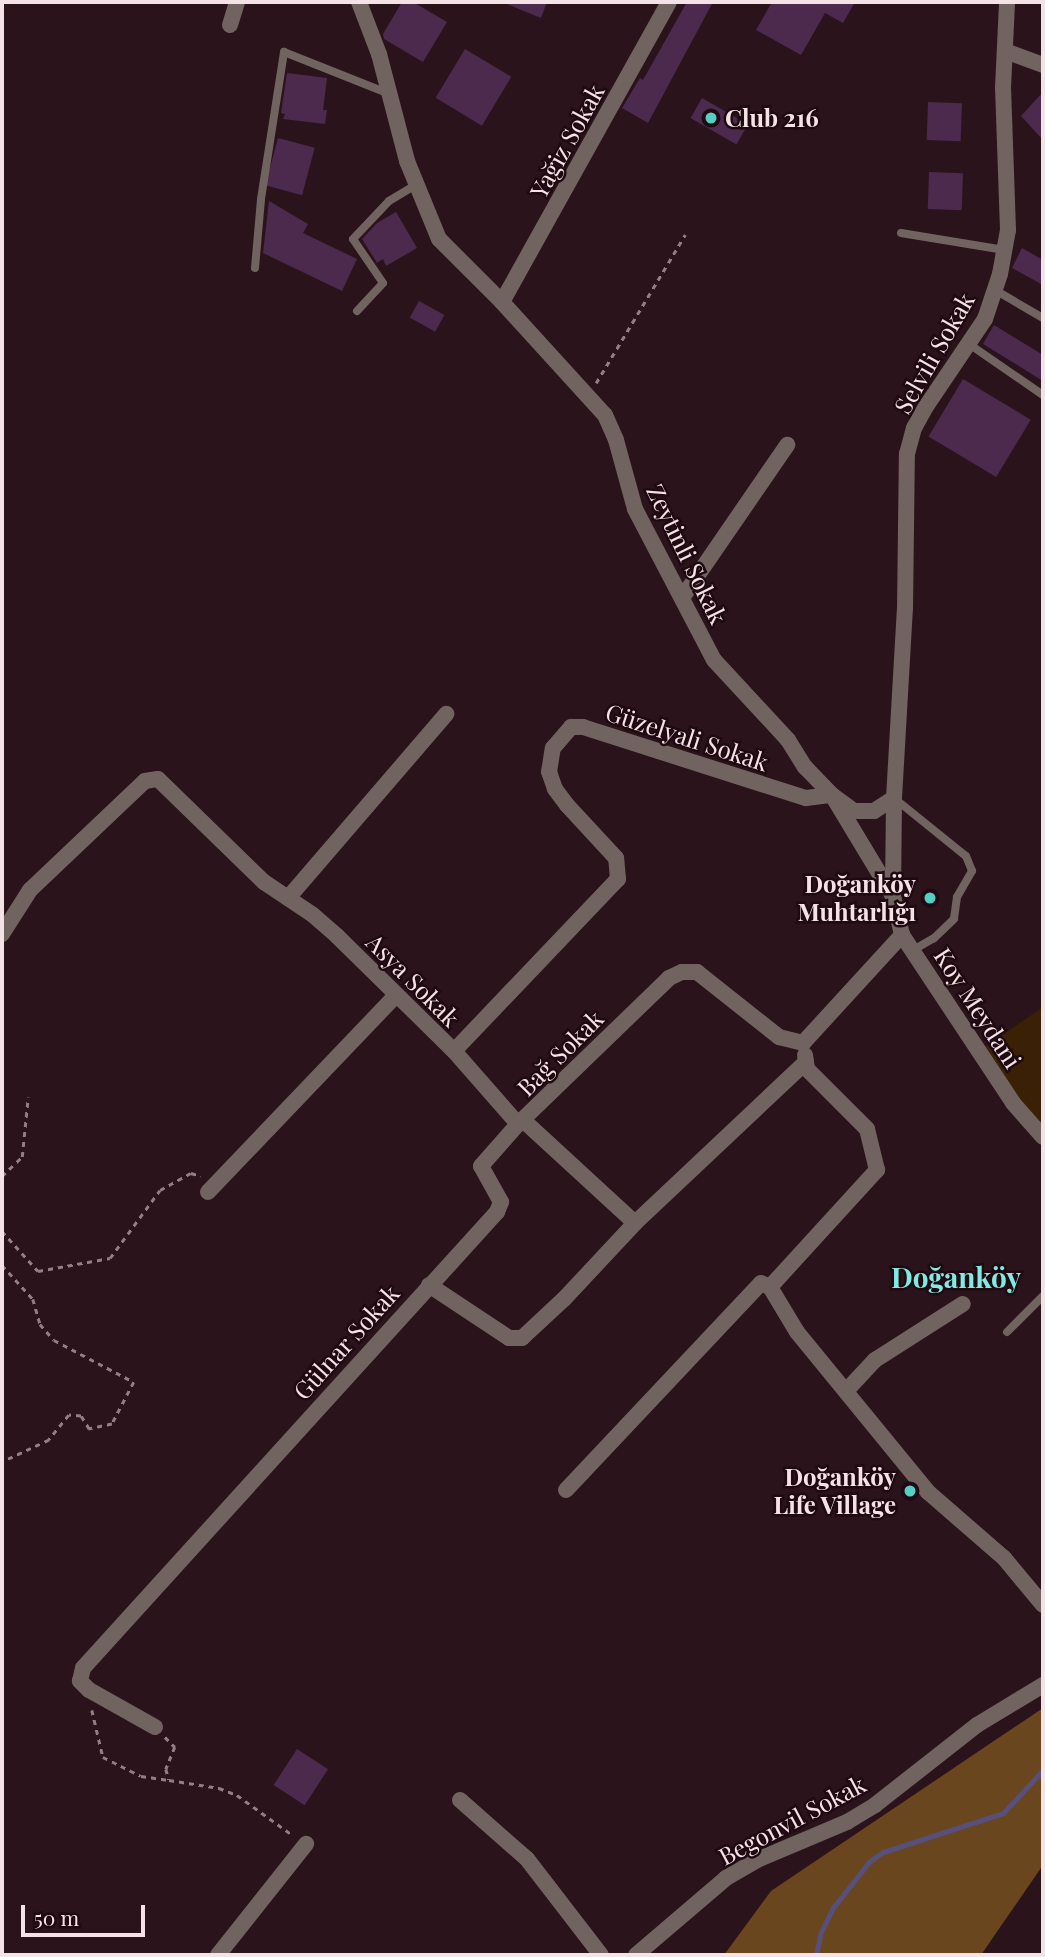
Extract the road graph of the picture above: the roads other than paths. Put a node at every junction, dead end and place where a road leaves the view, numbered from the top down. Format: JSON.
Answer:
{"nodes":[{"id":1,"x":237,"y":2,"type":"edge"},
{"id":2,"x":359,"y":2,"type":"edge"},
{"id":3,"x":669,"y":2,"type":"edge"},
{"id":4,"x":1007,"y":2,"type":"edge"},
{"id":5,"x":230,"y":25,"type":"dead end"},
{"id":6,"x":1005,"y":51,"type":"junction"},
{"id":7,"x":1043,"y":65,"type":"edge"},
{"id":8,"x":387,"y":93,"type":"junction"},
{"id":9,"x":416,"y":185,"type":"junction"},
{"id":10,"x":901,"y":233,"type":"dead end"},
{"id":11,"x":1005,"y":250,"type":"junction"},
{"id":12,"x":255,"y":268,"type":"dead end"},
{"id":13,"x":995,"y":290,"type":"junction"},
{"id":14,"x":502,"y":302,"type":"junction"},
{"id":15,"x":357,"y":311,"type":"dead end"},
{"id":16,"x":1043,"y":318,"type":"edge"},
{"id":17,"x":969,"y":344,"type":"junction"},
{"id":18,"x":1043,"y":395,"type":"edge"},
{"id":19,"x":787,"y":445,"type":"dead end"},
{"id":20,"x":682,"y":598,"type":"junction"},
{"id":21,"x":446,"y":714,"type":"dead end"},
{"id":22,"x":832,"y":796,"type":"junction"},
{"id":23,"x":894,"y":799,"type":"junction"},
{"id":24,"x":893,"y":896,"type":"junction"},
{"id":25,"x":288,"y":898,"type":"junction"},
{"id":26,"x":2,"y":934,"type":"edge"},
{"id":27,"x":902,"y":935,"type":"junction"},
{"id":28,"x":913,"y":950,"type":"junction"},
{"id":29,"x":396,"y":995,"type":"junction"},
{"id":30,"x":803,"y":1043,"type":"junction"},
{"id":31,"x":454,"y":1051,"type":"junction"},
{"id":32,"x":806,"y":1062,"type":"junction"},
{"id":33,"x":520,"y":1122,"type":"junction"},
{"id":34,"x":1043,"y":1137,"type":"edge"},
{"id":35,"x":213,"y":1186,"type":"road end"},
{"id":36,"x":635,"y":1223,"type":"junction"},
{"id":37,"x":429,"y":1285,"type":"junction"},
{"id":38,"x":770,"y":1287,"type":"junction"},
{"id":39,"x":1043,"y":1296,"type":"edge"},
{"id":40,"x":963,"y":1304,"type":"dead end"},
{"id":41,"x":1007,"y":1332,"type":"dead end"},
{"id":42,"x":846,"y":1391,"type":"junction"},
{"id":43,"x":566,"y":1490,"type":"dead end"},
{"id":44,"x":1043,"y":1605,"type":"edge"},
{"id":45,"x":1043,"y":1685,"type":"edge"},
{"id":46,"x":155,"y":1727,"type":"road end"},
{"id":47,"x":460,"y":1800,"type":"dead end"},
{"id":48,"x":306,"y":1844,"type":"road end"},
{"id":49,"x":218,"y":1955,"type":"edge"},
{"id":50,"x":601,"y":1955,"type":"edge"},
{"id":51,"x":636,"y":1955,"type":"edge"}],
"edges":[{"from":1,"to":5,"type":"street"},
{"from":2,"to":8,"type":"street","name":"Zeytinli Sokak"},
{"from":3,"to":14,"type":"street","name":"Yağiz Sokak"},
{"from":4,"to":6,"type":"street","name":"Selvili Sokak"},
{"from":6,"to":7,"type":"street"},
{"from":6,"to":11,"type":"street","name":"Selvili Sokak"},
{"from":8,"to":9,"type":"street","name":"Zeytinli Sokak"},
{"from":8,"to":12,"type":"lane"},
{"from":9,"to":14,"type":"street","name":"Zeytinli Sokak"},
{"from":9,"to":15,"type":"lane"},
{"from":10,"to":11,"type":"lane"},
{"from":11,"to":13,"type":"street","name":"Selvili Sokak"},
{"from":13,"to":16,"type":"lane"},
{"from":13,"to":17,"type":"street","name":"Selvili Sokak"},
{"from":14,"to":20,"type":"street","name":"Zeytinli Sokak"},
{"from":17,"to":18,"type":"lane"},
{"from":17,"to":23,"type":"street","name":"Selvili Sokak"},
{"from":19,"to":20,"type":"street"},
{"from":20,"to":22,"type":"street","name":"Zeytinli Sokak"},
{"from":21,"to":25,"type":"street"},
{"from":22,"to":23,"type":"street"},
{"from":22,"to":24,"type":"street","name":"Zeytinli Sokak"},
{"from":22,"to":31,"type":"street","name":"Güzelyali Sokak"},
{"from":23,"to":24,"type":"street","name":"Selvili Sokak"},
{"from":23,"to":28,"type":"lane"},
{"from":24,"to":27,"type":"street","name":"Zeytinli Sokak"},
{"from":25,"to":26,"type":"street","name":"Asya Sokak"},
{"from":25,"to":29,"type":"street","name":"Asya Sokak"},
{"from":27,"to":28,"type":"street","name":"Koy Meydani"},
{"from":27,"to":30,"type":"street"},
{"from":28,"to":34,"type":"street","name":"Koy Meydani"},
{"from":29,"to":31,"type":"street","name":"Asya Sokak"},
{"from":29,"to":35,"type":"street"},
{"from":30,"to":32,"type":"street"},
{"from":30,"to":33,"type":"street","name":"Bağ Sokak"},
{"from":31,"to":33,"type":"street","name":"Asya Sokak"},
{"from":32,"to":36,"type":"street","name":"Gülnar Sokak"},
{"from":32,"to":38,"type":"street"},
{"from":33,"to":36,"type":"street","name":"Asya Sokak"},
{"from":33,"to":37,"type":"street","name":"Bağ Sokak"},
{"from":36,"to":37,"type":"street","name":"Gülnar Sokak"},
{"from":37,"to":46,"type":"street","name":"Gülnar Sokak"},
{"from":38,"to":42,"type":"street"},
{"from":38,"to":43,"type":"street"},
{"from":39,"to":41,"type":"lane"},
{"from":40,"to":42,"type":"street"},
{"from":42,"to":44,"type":"street"},
{"from":45,"to":51,"type":"street","name":"Begonvil Sokak"},
{"from":47,"to":50,"type":"street"},
{"from":48,"to":49,"type":"street"}]}
